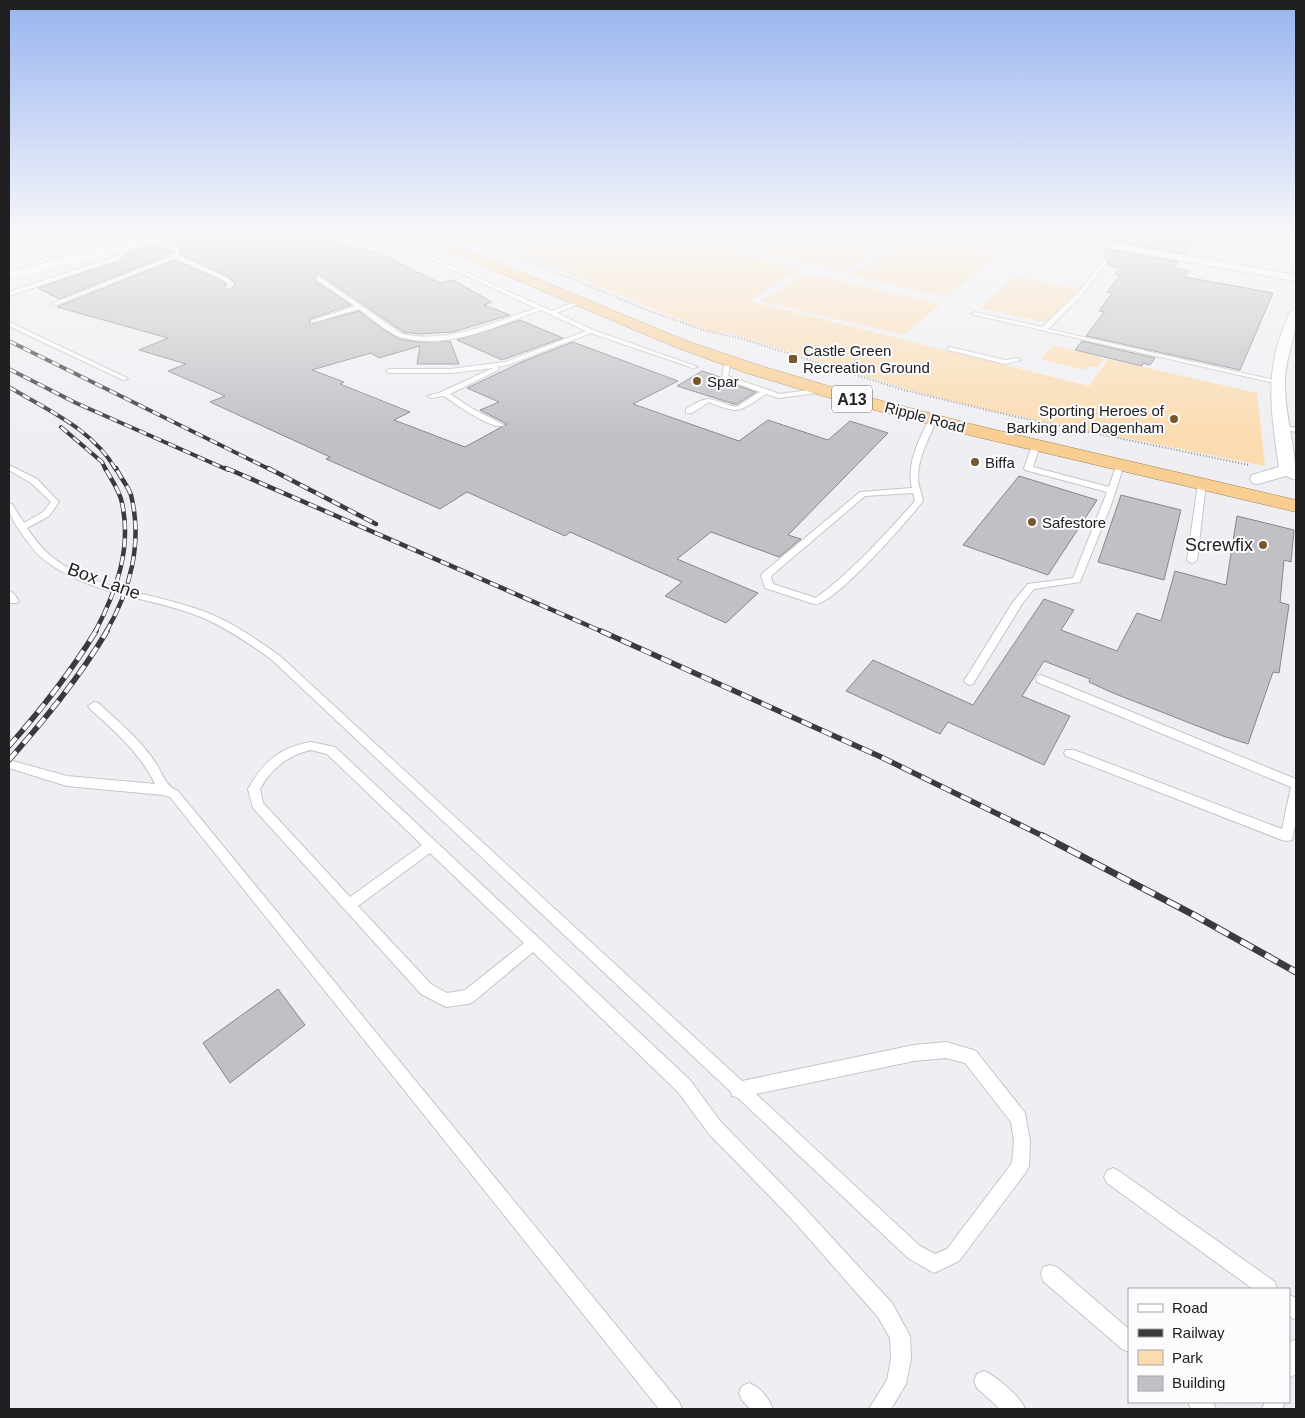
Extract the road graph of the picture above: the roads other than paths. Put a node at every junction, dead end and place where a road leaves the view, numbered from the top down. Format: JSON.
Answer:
{"nodes":[{"id":1,"x":354,"y":303,"type":"edge"},
{"id":2,"x":531,"y":303,"type":"edge"},
{"id":3,"x":576,"y":303,"type":"edge"},
{"id":4,"x":582,"y":303,"type":"edge"},
{"id":5,"x":611,"y":303,"type":"edge"},
{"id":6,"x":1071,"y":303,"type":"edge"},
{"id":7,"x":359,"y":307,"type":"junction"},
{"id":8,"x":542,"y":308,"type":"junction"},
{"id":9,"x":553,"y":313,"type":"junction"},
{"id":10,"x":1296,"y":313,"type":"edge"},
{"id":11,"x":974,"y":314,"type":"dead end"},
{"id":12,"x":313,"y":322,"type":"dead end"},
{"id":13,"x":9,"y":324,"type":"edge"},
{"id":14,"x":1044,"y":330,"type":"junction"},
{"id":15,"x":591,"y":331,"type":"junction"},
{"id":16,"x":950,"y":349,"type":"dead end"},
{"id":17,"x":1018,"y":360,"type":"dead end"},
{"id":18,"x":728,"y":361,"type":"junction"},
{"id":19,"x":506,"y":364,"type":"junction"},
{"id":20,"x":695,"y":366,"type":"dead end"},
{"id":21,"x":388,"y":371,"type":"dead end"},
{"id":22,"x":125,"y":379,"type":"dead end"},
{"id":23,"x":1279,"y":382,"type":"junction"},
{"id":24,"x":823,"y":390,"type":"junction"},
{"id":25,"x":766,"y":391,"type":"junction"},
{"id":26,"x":444,"y":393,"type":"junction"},
{"id":27,"x":432,"y":396,"type":"dead end"},
{"id":28,"x":689,"y":411,"type":"dead end"},
{"id":29,"x":933,"y":420,"type":"junction"},
{"id":30,"x":500,"y":425,"type":"dead end"},
{"id":31,"x":1280,"y":426,"type":"junction"},
{"id":32,"x":1296,"y":430,"type":"edge"},
{"id":33,"x":1036,"y":445,"type":"junction"},
{"id":34,"x":1120,"y":464,"type":"junction"},
{"id":35,"x":9,"y":467,"type":"edge"},
{"id":36,"x":1294,"y":477,"type":"edge"},
{"id":37,"x":1202,"y":484,"type":"junction"},
{"id":38,"x":917,"y":490,"type":"junction"},
{"id":39,"x":1112,"y":491,"type":"junction"},
{"id":40,"x":9,"y":506,"type":"edge"},
{"id":41,"x":1296,"y":506,"type":"edge"},
{"id":42,"x":22,"y":526,"type":"junction"},
{"id":43,"x":1192,"y":560,"type":"dead end"},
{"id":44,"x":1041,"y":679,"type":"dead end"},
{"id":45,"x":969,"y":681,"type":"dead end"},
{"id":46,"x":94,"y":706,"type":"dead end"},
{"id":47,"x":1070,"y":752,"type":"dead end"},
{"id":48,"x":9,"y":764,"type":"edge"},
{"id":49,"x":1296,"y":784,"type":"edge"},
{"id":50,"x":1296,"y":789,"type":"edge"},
{"id":51,"x":164,"y":790,"type":"junction"},
{"id":52,"x":431,"y":845,"type":"junction"},
{"id":53,"x":349,"y":905,"type":"junction"},
{"id":54,"x":534,"y":943,"type":"junction"},
{"id":55,"x":738,"y":1090,"type":"junction"},
{"id":56,"x":1113,"y":1176,"type":"dead end"},
{"id":57,"x":1050,"y":1274,"type":"dead end"},
{"id":58,"x":1267,"y":1288,"type":"edge"},
{"id":59,"x":1128,"y":1341,"type":"edge"},
{"id":60,"x":1296,"y":1349,"type":"edge"},
{"id":61,"x":1290,"y":1365,"type":"edge"},
{"id":62,"x":984,"y":1381,"type":"dead end"},
{"id":63,"x":749,"y":1393,"type":"dead end"},
{"id":64,"x":672,"y":1409,"type":"edge"},
{"id":65,"x":763,"y":1409,"type":"edge"},
{"id":66,"x":879,"y":1409,"type":"edge"},
{"id":67,"x":1015,"y":1409,"type":"edge"}],
"edges":[{"from":1,"to":7,"type":"lane"},
{"from":2,"to":8,"type":"lane"},
{"from":3,"to":9,"type":"lane"},
{"from":4,"to":18,"type":"highway","name":"Ripple Road","number":"A13"},
{"from":5,"to":36,"type":"highway","name":"Ripple Road","number":"A13"},
{"from":6,"to":14,"type":"lane"},
{"from":7,"to":8,"type":"lane"},
{"from":7,"to":12,"type":"lane"},
{"from":8,"to":9,"type":"lane"},
{"from":9,"to":15,"type":"lane"},
{"from":10,"to":23,"type":"street"},
{"from":11,"to":14,"type":"lane"},
{"from":13,"to":22,"type":"lane"},
{"from":14,"to":23,"type":"lane"},
{"from":15,"to":19,"type":"lane"},
{"from":15,"to":20,"type":"lane"},
{"from":16,"to":17,"type":"lane"},
{"from":18,"to":24,"type":"highway","name":"Ripple Road","number":"A13"},
{"from":18,"to":25,"type":"lane"},
{"from":19,"to":21,"type":"lane"},
{"from":19,"to":26,"type":"lane"},
{"from":23,"to":31,"type":"street"},
{"from":24,"to":25,"type":"lane"},
{"from":24,"to":29,"type":"highway","name":"Ripple Road","number":"A13"},
{"from":25,"to":28,"type":"lane"},
{"from":26,"to":27,"type":"lane"},
{"from":26,"to":30,"type":"lane"},
{"from":29,"to":33,"type":"highway","name":"Ripple Road","number":"A13"},
{"from":29,"to":38,"type":"lane"},
{"from":31,"to":32,"type":"lane"},
{"from":31,"to":36,"type":"street"},
{"from":33,"to":34,"type":"highway","name":"Ripple Road","number":"A13"},
{"from":33,"to":39,"type":"lane"},
{"from":34,"to":37,"type":"highway","name":"Ripple Road","number":"A13"},
{"from":34,"to":39,"type":"lane"},
{"from":35,"to":42,"type":"lane"},
{"from":37,"to":41,"type":"highway","name":"Ripple Road","number":"A13"},
{"from":37,"to":43,"type":"lane"},
{"from":38,"to":38,"type":"lane"},
{"from":39,"to":45,"type":"lane"},
{"from":40,"to":42,"type":"lane","name":"Box Lane"},
{"from":42,"to":55,"type":"lane","name":"Box Lane"},
{"from":44,"to":49,"type":"lane"},
{"from":46,"to":51,"type":"lane"},
{"from":47,"to":50,"type":"lane"},
{"from":48,"to":51,"type":"lane"},
{"from":51,"to":64,"type":"lane"},
{"from":52,"to":53,"type":"lane"},
{"from":52,"to":53,"type":"lane"},
{"from":52,"to":54,"type":"lane"},
{"from":53,"to":54,"type":"lane"},
{"from":54,"to":66,"type":"lane"},
{"from":55,"to":55,"type":"lane","name":"Box Lane"},
{"from":56,"to":58,"type":"lane"},
{"from":57,"to":59,"type":"lane"},
{"from":60,"to":61,"type":"lane"},
{"from":62,"to":67,"type":"lane"},
{"from":63,"to":65,"type":"lane"}]}
